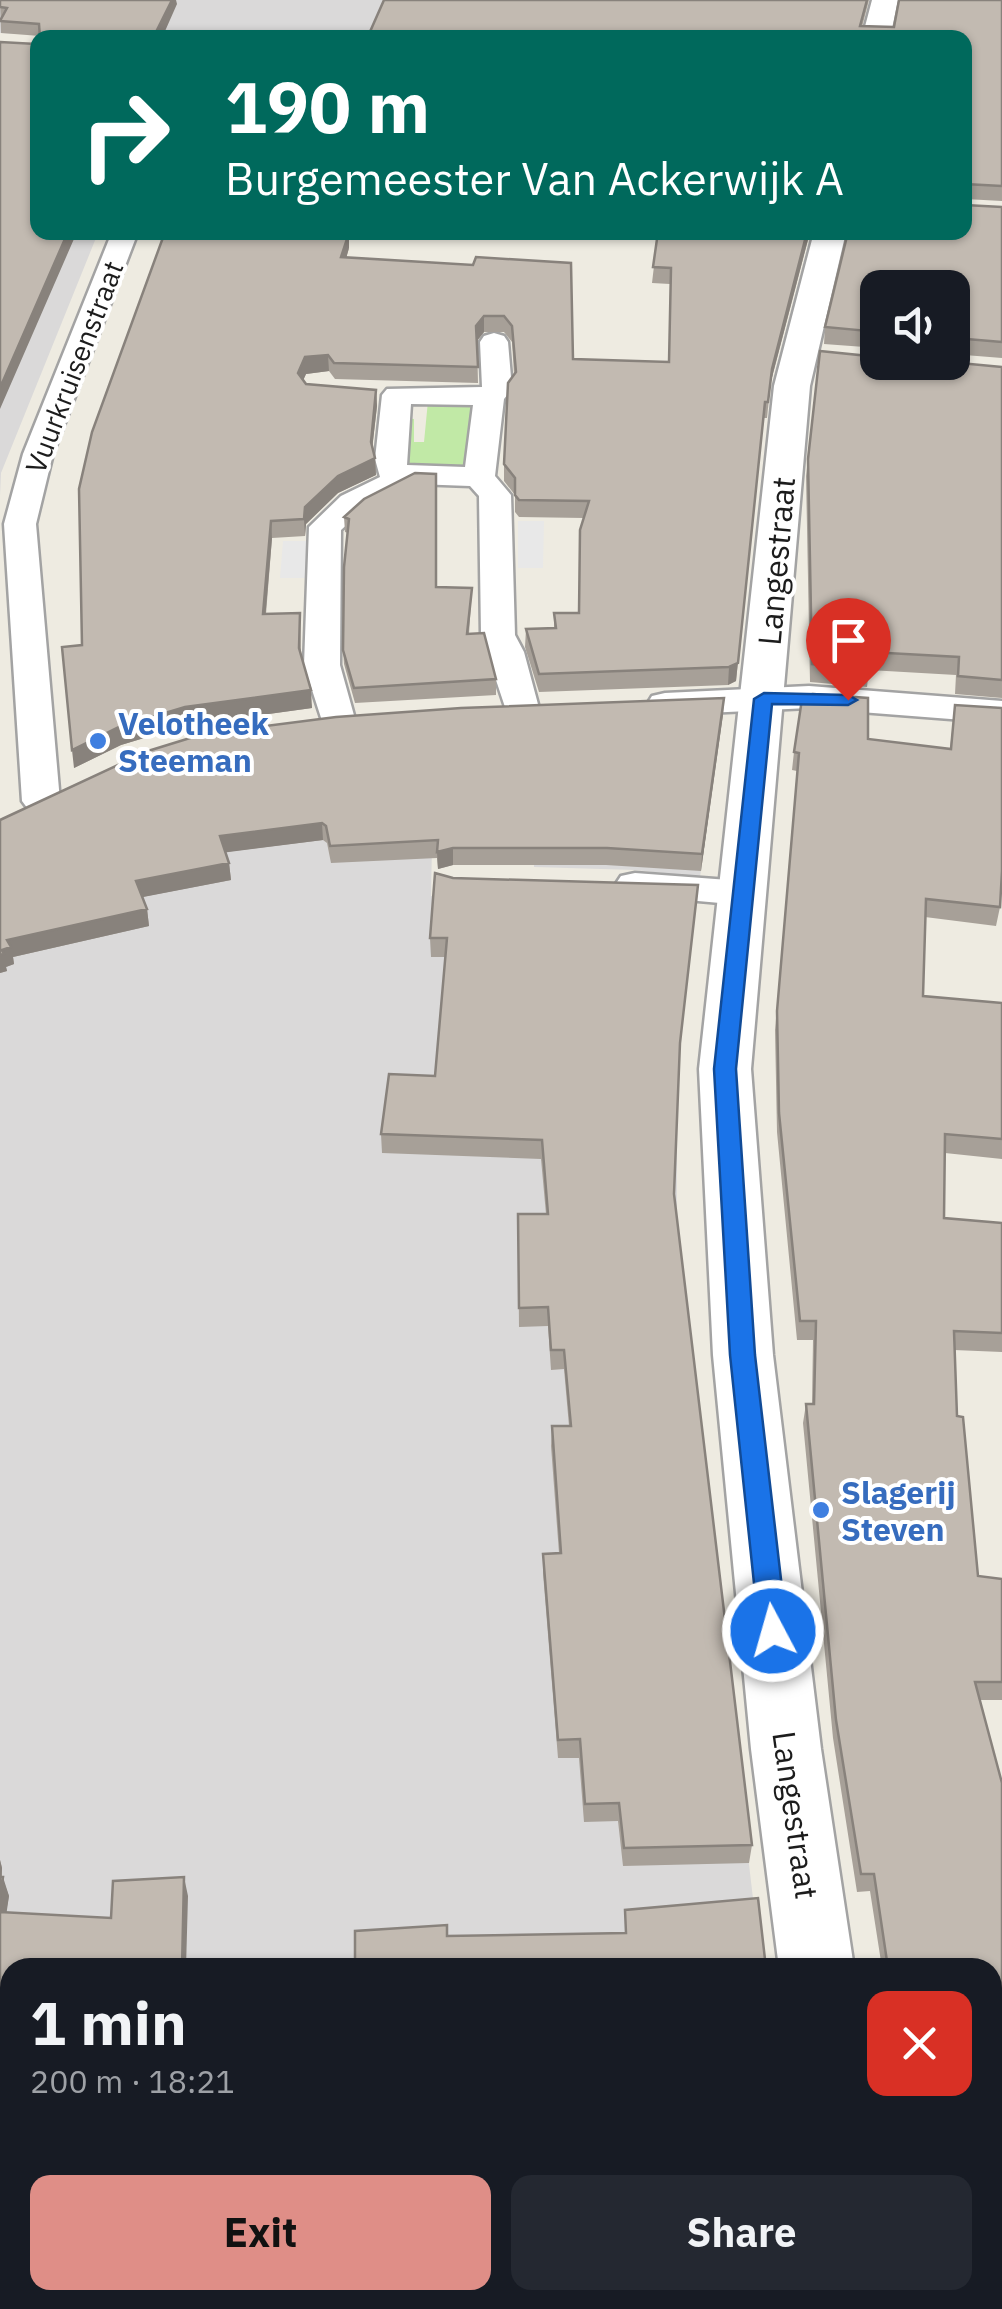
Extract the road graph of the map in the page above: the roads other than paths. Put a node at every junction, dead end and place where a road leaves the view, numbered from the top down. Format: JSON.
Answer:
{"nodes":[{"id":1,"x":884,"y":0,"type":"edge"},
{"id":2,"x":878,"y":30,"type":"edge"},
{"id":3,"x":122,"y":240,"type":"edge"},
{"id":4,"x":829,"y":240,"type":"edge"},
{"id":5,"x":494,"y":342,"type":"edge"},
{"id":6,"x":360,"y":395,"type":"edge"},
{"id":7,"x":397,"y":395,"type":"junction"},
{"id":8,"x":488,"y":396,"type":"junction"},
{"id":9,"x":479,"y":476,"type":"junction"},
{"id":10,"x":396,"y":480,"type":"junction"},
{"id":11,"x":764,"y":699,"type":"junction"},
{"id":12,"x":640,"y":705,"type":"edge"},
{"id":13,"x":560,"y":707,"type":"edge"},
{"id":14,"x":520,"y":708,"type":"junction"},
{"id":15,"x":481,"y":709,"type":"edge"},
{"id":16,"x":1002,"y":712,"type":"edge"},
{"id":17,"x":297,"y":724,"type":"edge"},
{"id":18,"x":43,"y":801,"type":"edge"},
{"id":19,"x":604,"y":884,"type":"edge"},
{"id":20,"x":742,"y":892,"type":"junction"},
{"id":21,"x":816,"y":1958,"type":"edge"}],
"edges":[{"from":1,"to":2,"type":"street"},
{"from":3,"to":18,"type":"street","name":"Vuurkruisenstraat"},
{"from":4,"to":11,"type":"street","name":"Langestraat"},
{"from":5,"to":8,"type":"street"},
{"from":6,"to":7,"type":"street"},
{"from":7,"to":8,"type":"street"},
{"from":7,"to":10,"type":"street"},
{"from":8,"to":9,"type":"street"},
{"from":9,"to":10,"type":"street"},
{"from":9,"to":14,"type":"street"},
{"from":10,"to":17,"type":"street"},
{"from":11,"to":12,"type":"street"},
{"from":11,"to":16,"type":"street"},
{"from":11,"to":20,"type":"street","name":"Langestraat"},
{"from":13,"to":14,"type":"street"},
{"from":14,"to":15,"type":"street"},
{"from":19,"to":20,"type":"street"},
{"from":20,"to":21,"type":"street","name":"Langestraat"}]}
